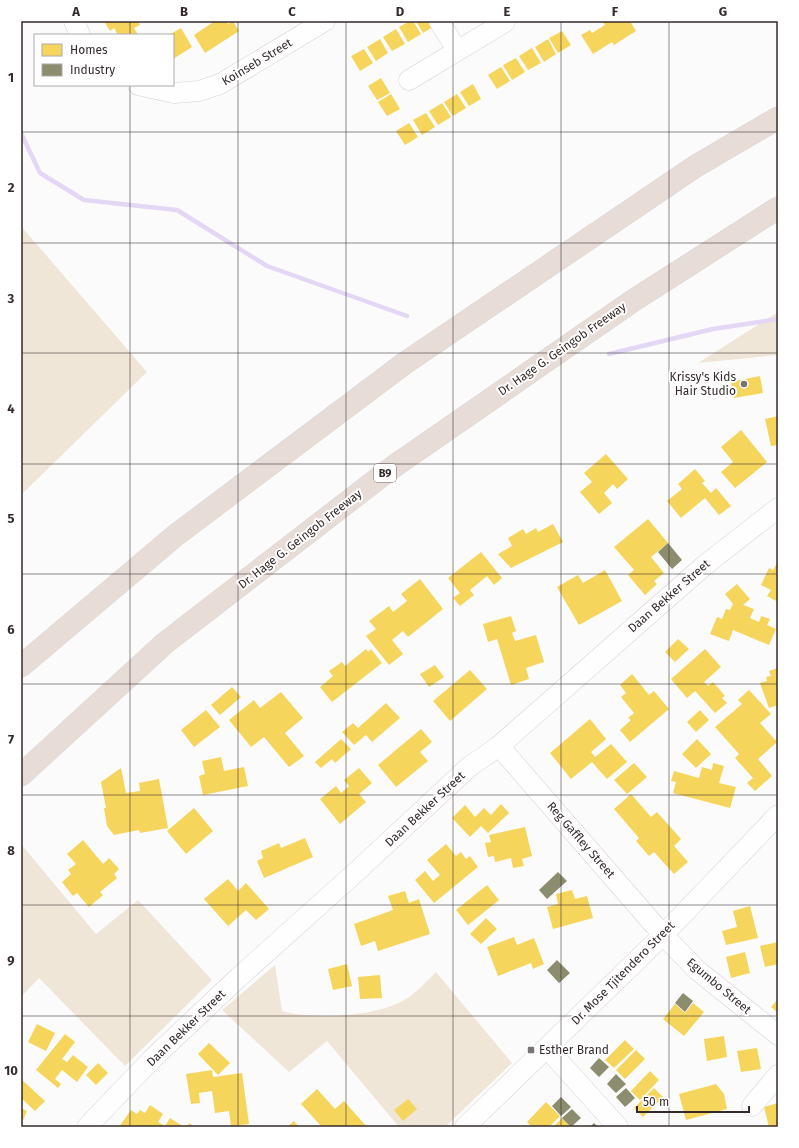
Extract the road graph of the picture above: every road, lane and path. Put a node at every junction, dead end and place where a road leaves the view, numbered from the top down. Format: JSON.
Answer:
{"nodes":[{"id":1,"x":74,"y":21,"type":"edge"},
{"id":2,"x":325,"y":21,"type":"edge"},
{"id":3,"x":439,"y":21,"type":"edge"},
{"id":4,"x":505,"y":22,"type":"edge"},
{"id":5,"x":80,"y":34,"type":"edge"},
{"id":6,"x":457,"y":50,"type":"junction"},
{"id":7,"x":409,"y":80,"type":"dead end"},
{"id":8,"x":142,"y":86,"type":"edge"},
{"id":9,"x":778,"y":118,"type":"edge"},
{"id":10,"x":778,"y":208,"type":"edge"},
{"id":11,"x":778,"y":508,"type":"edge"},
{"id":12,"x":21,"y":666,"type":"edge"},
{"id":13,"x":499,"y":746,"type":"junction"},
{"id":14,"x":21,"y":775,"type":"edge"},
{"id":15,"x":778,"y":815,"type":"edge"},
{"id":16,"x":663,"y":935,"type":"junction"},
{"id":17,"x":778,"y":1035,"type":"edge"},
{"id":18,"x":547,"y":1048,"type":"junction"},
{"id":19,"x":778,"y":1075,"type":"edge"},
{"id":20,"x":752,"y":1106,"type":"dead end"},
{"id":21,"x":91,"y":1126,"type":"edge"},
{"id":22,"x":465,"y":1127,"type":"edge"},
{"id":23,"x":618,"y":1127,"type":"edge"}],
"edges":[{"from":1,"to":5,"type":"street"},
{"from":2,"to":8,"type":"street","name":"Koinseb Street"},
{"from":3,"to":6,"type":"street"},
{"from":4,"to":6,"type":"street"},
{"from":6,"to":7,"type":"street"},
{"from":9,"to":12,"type":"highway"},
{"from":10,"to":14,"type":"highway","name":"Dr. Hage G. Geingob Freeway","number":"B9"},
{"from":11,"to":13,"type":"street","name":"Daan Bekker Street"},
{"from":13,"to":16,"type":"street","name":"Reg Gaffley Street"},
{"from":13,"to":21,"type":"street","name":"Daan Bekker Street"},
{"from":15,"to":16,"type":"street","name":"Dr. Mose Tjitendero Street"},
{"from":16,"to":17,"type":"street","name":"Egumbo Street"},
{"from":16,"to":18,"type":"street","name":"Dr. Mose Tjitendero Street"},
{"from":18,"to":22,"type":"street","name":"Dr. Mose Tjitendero Street"},
{"from":18,"to":23,"type":"street"},
{"from":19,"to":20,"type":"street"}]}
